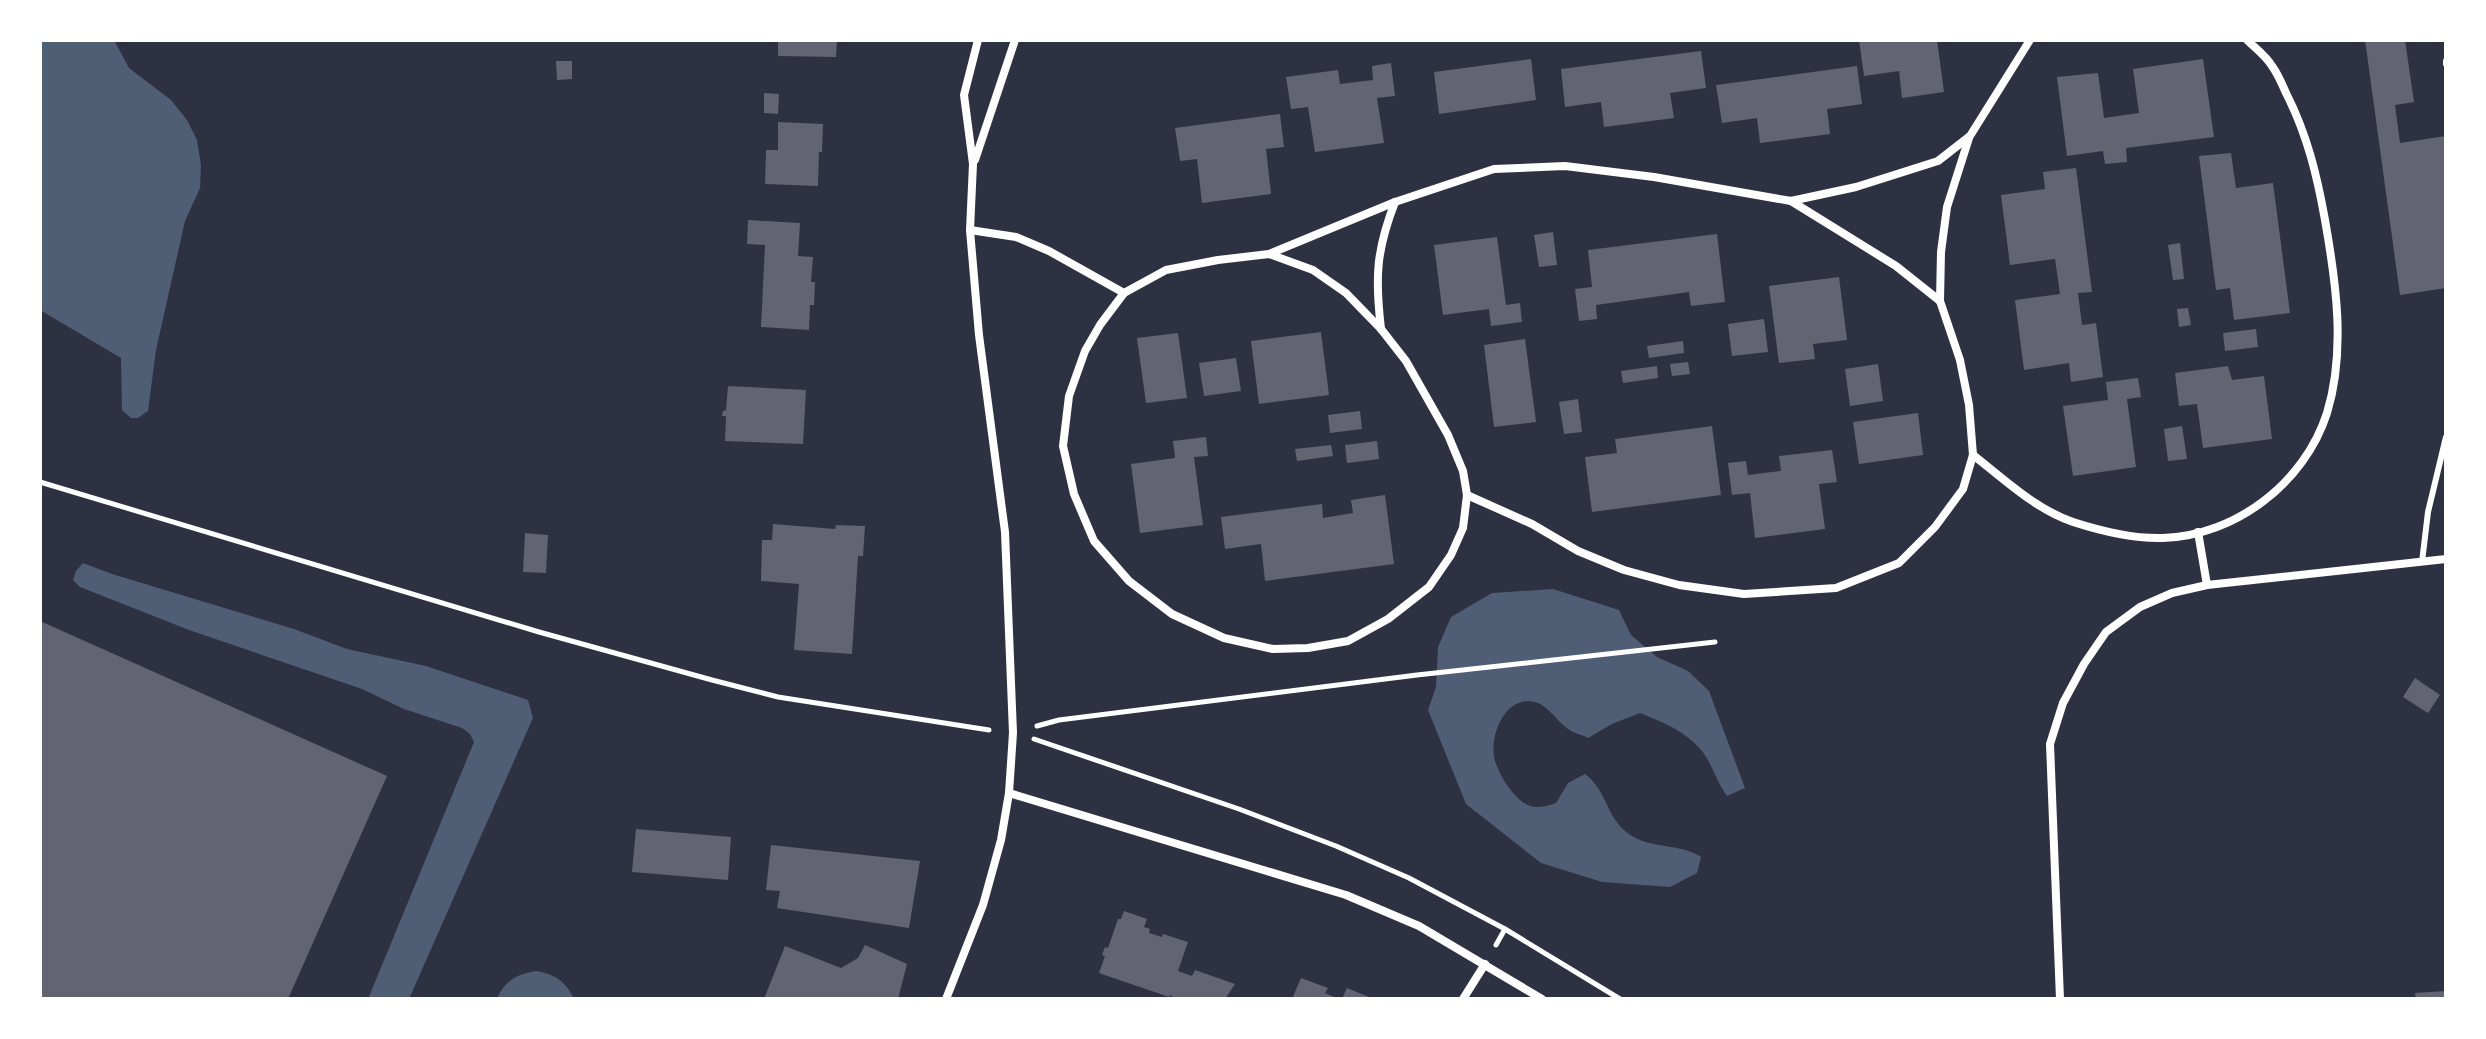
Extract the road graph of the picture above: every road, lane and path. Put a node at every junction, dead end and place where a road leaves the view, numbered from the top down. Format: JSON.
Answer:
{"nodes":[{"id":1,"x":978,"y":40,"type":"edge"},
{"id":2,"x":1015,"y":40,"type":"edge"},
{"id":3,"x":2030,"y":40,"type":"edge"},
{"id":4,"x":2247,"y":40,"type":"edge"},
{"id":5,"x":1970,"y":136,"type":"junction"},
{"id":6,"x":973,"y":164,"type":"junction"},
{"id":7,"x":1791,"y":201,"type":"junction"},
{"id":8,"x":1395,"y":202,"type":"junction"},
{"id":9,"x":970,"y":230,"type":"junction"},
{"id":10,"x":1269,"y":254,"type":"junction"},
{"id":11,"x":1124,"y":293,"type":"junction"},
{"id":12,"x":1940,"y":301,"type":"junction"},
{"id":13,"x":1381,"y":329,"type":"junction"},
{"id":14,"x":2446,"y":437,"type":"edge"},
{"id":15,"x":1973,"y":455,"type":"junction"},
{"id":16,"x":40,"y":482,"type":"edge"},
{"id":17,"x":1467,"y":495,"type":"junction"},
{"id":18,"x":2198,"y":532,"type":"junction"},
{"id":19,"x":2446,"y":559,"type":"edge"},
{"id":20,"x":2422,"y":562,"type":"junction"},
{"id":21,"x":2207,"y":585,"type":"junction"},
{"id":22,"x":1715,"y":642,"type":"dead end"},
{"id":23,"x":1013,"y":733,"type":"junction"},
{"id":24,"x":1009,"y":793,"type":"junction"},
{"id":25,"x":1485,"y":964,"type":"junction"},
{"id":26,"x":946,"y":999,"type":"edge"},
{"id":27,"x":1463,"y":999,"type":"edge"},
{"id":28,"x":1542,"y":999,"type":"edge"},
{"id":29,"x":1620,"y":999,"type":"edge"},
{"id":30,"x":2060,"y":999,"type":"edge"}],
"edges":[{"from":1,"to":6,"type":"street"},
{"from":2,"to":6,"type":"street"},
{"from":3,"to":5,"type":"street"},
{"from":4,"to":18,"type":"street"},
{"from":5,"to":7,"type":"street"},
{"from":5,"to":12,"type":"street"},
{"from":6,"to":9,"type":"street"},
{"from":7,"to":8,"type":"street"},
{"from":7,"to":12,"type":"street"},
{"from":8,"to":10,"type":"street"},
{"from":8,"to":13,"type":"street"},
{"from":9,"to":11,"type":"street"},
{"from":9,"to":23,"type":"street"},
{"from":10,"to":11,"type":"street"},
{"from":10,"to":13,"type":"street"},
{"from":11,"to":17,"type":"street"},
{"from":12,"to":15,"type":"street"},
{"from":13,"to":17,"type":"street"},
{"from":14,"to":20,"type":"lane"},
{"from":15,"to":17,"type":"street"},
{"from":15,"to":18,"type":"street"},
{"from":16,"to":23,"type":"path"},
{"from":18,"to":21,"type":"street"},
{"from":19,"to":20,"type":"street"},
{"from":20,"to":21,"type":"street"},
{"from":21,"to":30,"type":"street"},
{"from":22,"to":23,"type":"path"},
{"from":23,"to":24,"type":"street"},
{"from":23,"to":29,"type":"path"},
{"from":24,"to":25,"type":"street"},
{"from":24,"to":26,"type":"street"},
{"from":25,"to":27,"type":"street"},
{"from":25,"to":28,"type":"street"}]}
